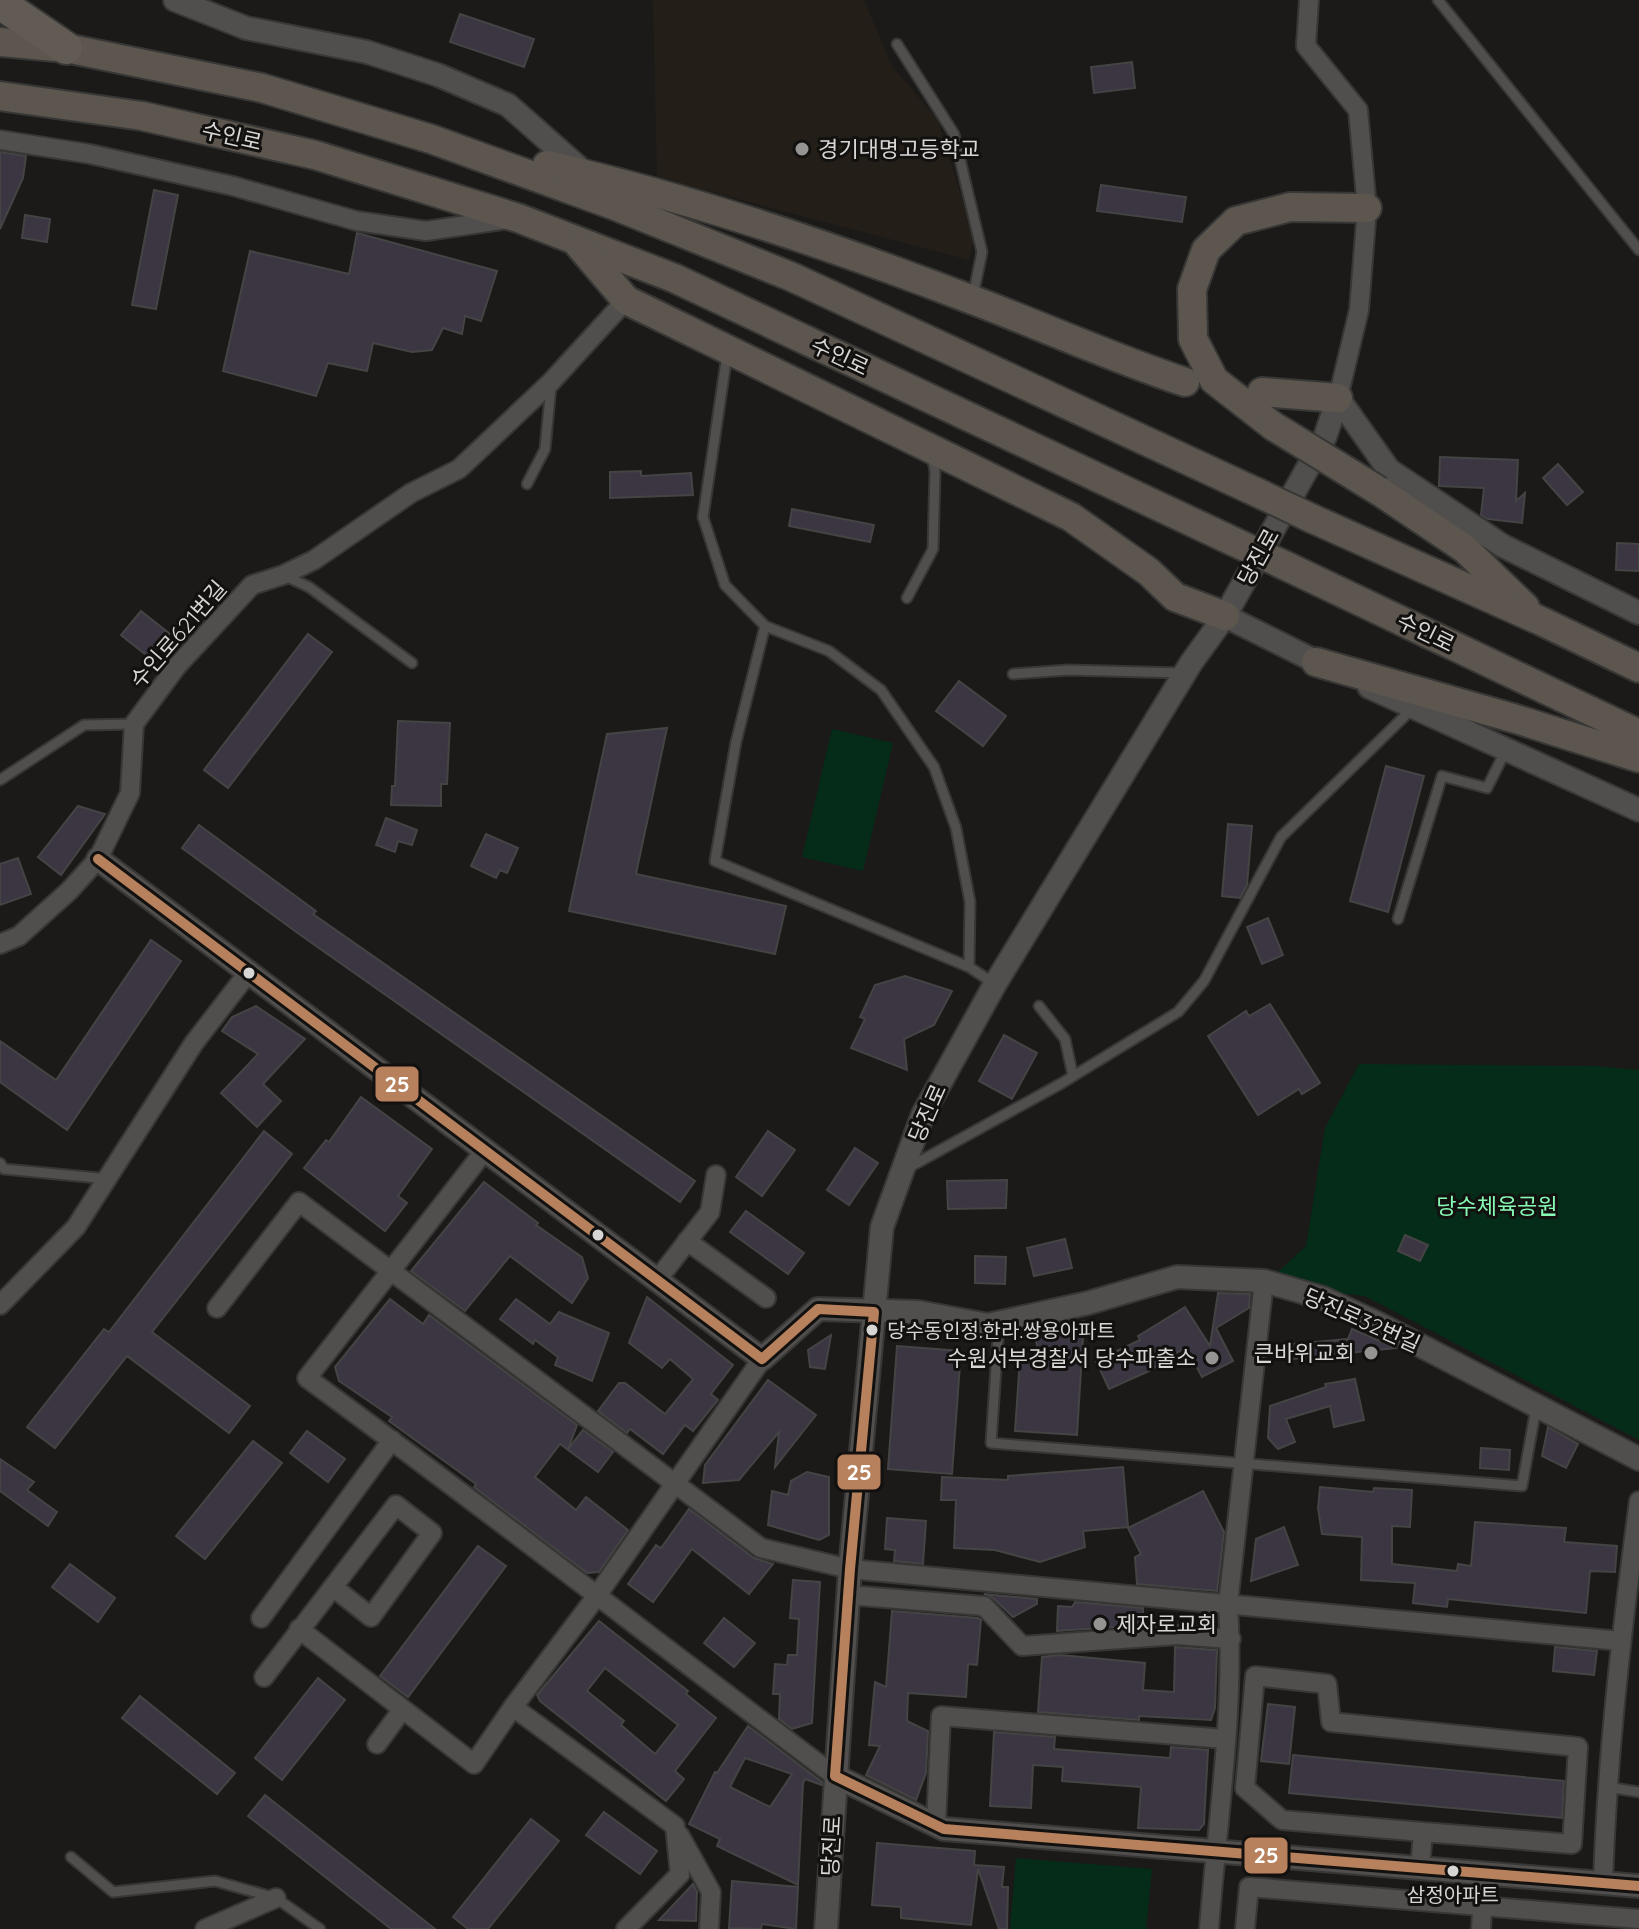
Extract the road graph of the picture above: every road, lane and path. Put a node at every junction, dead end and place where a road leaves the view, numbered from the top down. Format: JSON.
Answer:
{"nodes":[{"id":1,"x":175,"y":0,"type":"edge"},
{"id":2,"x":1309,"y":0,"type":"edge"},
{"id":3,"x":1438,"y":0,"type":"edge"},
{"id":4,"x":0,"y":3,"type":"edge"},
{"id":5,"x":0,"y":42,"type":"edge"},
{"id":6,"x":897,"y":44,"type":"dead end"},
{"id":7,"x":66,"y":48,"type":"junction"},
{"id":8,"x":0,"y":96,"type":"edge"},
{"id":9,"x":431,"y":139,"type":"junction"},
{"id":10,"x":0,"y":140,"type":"edge"},
{"id":11,"x":586,"y":174,"type":"junction"},
{"id":12,"x":1367,"y":208,"type":"junction"},
{"id":13,"x":518,"y":218,"type":"junction"},
{"id":14,"x":576,"y":241,"type":"junction"},
{"id":15,"x":1639,"y":250,"type":"edge"},
{"id":16,"x":626,"y":300,"type":"junction"},
{"id":17,"x":972,"y":300,"type":"junction"},
{"id":18,"x":728,"y":349,"type":"junction"},
{"id":19,"x":551,"y":382,"type":"junction"},
{"id":20,"x":1185,"y":382,"type":"dead end"},
{"id":21,"x":1262,"y":392,"type":"dead end"},
{"id":22,"x":1338,"y":398,"type":"junction"},
{"id":23,"x":931,"y":449,"type":"junction"},
{"id":24,"x":527,"y":484,"type":"dead end"},
{"id":25,"x":283,"y":575,"type":"junction"},
{"id":26,"x":907,"y":598,"type":"dead end"},
{"id":27,"x":1639,"y":613,"type":"edge"},
{"id":28,"x":1225,"y":616,"type":"junction"},
{"id":29,"x":1541,"y":621,"type":"junction"},
{"id":30,"x":765,"y":626,"type":"junction"},
{"id":31,"x":1316,"y":662,"type":"junction"},
{"id":32,"x":412,"y":663,"type":"dead end"},
{"id":33,"x":1639,"y":668,"type":"edge"},
{"id":34,"x":1185,"y":673,"type":"junction"},
{"id":35,"x":1013,"y":674,"type":"dead end"},
{"id":36,"x":1413,"y":707,"type":"junction"},
{"id":37,"x":134,"y":724,"type":"junction"},
{"id":38,"x":1639,"y":734,"type":"edge"},
{"id":39,"x":1506,"y":750,"type":"junction"},
{"id":40,"x":1639,"y":758,"type":"edge"},
{"id":41,"x":0,"y":780,"type":"edge"},
{"id":42,"x":1639,"y":810,"type":"edge"},
{"id":43,"x":98,"y":859,"type":"junction"},
{"id":44,"x":1398,"y":919,"type":"dead end"},
{"id":45,"x":0,"y":944,"type":"edge"},
{"id":46,"x":969,"y":967,"type":"junction"},
{"id":47,"x":248,"y":973,"type":"junction"},
{"id":48,"x":995,"y":984,"type":"junction"},
{"id":49,"x":1039,"y":1006,"type":"dead end"},
{"id":50,"x":1073,"y":1076,"type":"junction"},
{"id":51,"x":486,"y":1149,"type":"junction"},
{"id":52,"x":0,"y":1163,"type":"edge"},
{"id":53,"x":903,"y":1171,"type":"junction"},
{"id":54,"x":716,"y":1175,"type":"dead end"},
{"id":55,"x":109,"y":1179,"type":"junction"},
{"id":56,"x":687,"y":1241,"type":"junction"},
{"id":57,"x":390,"y":1272,"type":"junction"},
{"id":58,"x":658,"y":1279,"type":"junction"},
{"id":59,"x":1264,"y":1281,"type":"junction"},
{"id":60,"x":766,"y":1298,"type":"dead end"},
{"id":61,"x":0,"y":1305,"type":"edge"},
{"id":62,"x":217,"y":1308,"type":"dead end"},
{"id":63,"x":874,"y":1312,"type":"junction"},
{"id":64,"x":999,"y":1323,"type":"junction"},
{"id":65,"x":762,"y":1359,"type":"junction"},
{"id":66,"x":1537,"y":1406,"type":"junction"},
{"id":67,"x":392,"y":1440,"type":"junction"},
{"id":68,"x":1639,"y":1459,"type":"edge"},
{"id":69,"x":1244,"y":1462,"type":"junction"},
{"id":70,"x":674,"y":1483,"type":"junction"},
{"id":71,"x":1639,"y":1501,"type":"edge"},
{"id":72,"x":850,"y":1569,"type":"junction"},
{"id":73,"x":333,"y":1587,"type":"junction"},
{"id":74,"x":848,"y":1595,"type":"junction"},
{"id":75,"x":596,"y":1597,"type":"junction"},
{"id":76,"x":1228,"y":1604,"type":"junction"},
{"id":77,"x":261,"y":1618,"type":"dead end"},
{"id":78,"x":299,"y":1629,"type":"junction"},
{"id":79,"x":1231,"y":1639,"type":"junction"},
{"id":80,"x":1621,"y":1641,"type":"junction"},
{"id":81,"x":264,"y":1677,"type":"dead end"},
{"id":82,"x":513,"y":1707,"type":"junction"},
{"id":83,"x":402,"y":1710,"type":"junction"},
{"id":84,"x":1225,"y":1739,"type":"junction"},
{"id":85,"x":377,"y":1744,"type":"dead end"},
{"id":86,"x":835,"y":1776,"type":"junction"},
{"id":87,"x":1606,"y":1787,"type":"junction"},
{"id":88,"x":1639,"y":1792,"type":"edge"},
{"id":89,"x":936,"y":1823,"type":"junction"},
{"id":90,"x":675,"y":1826,"type":"junction"},
{"id":91,"x":1423,"y":1832,"type":"junction"},
{"id":92,"x":1215,"y":1851,"type":"junction"},
{"id":93,"x":71,"y":1857,"type":"dead end"},
{"id":94,"x":1420,"y":1868,"type":"junction"},
{"id":95,"x":1484,"y":1873,"type":"junction"},
{"id":96,"x":1603,"y":1883,"type":"junction"},
{"id":97,"x":1639,"y":1886,"type":"edge"},
{"id":98,"x":276,"y":1898,"type":"junction"},
{"id":99,"x":1483,"y":1905,"type":"junction"},
{"id":100,"x":1639,"y":1919,"type":"edge"},
{"id":101,"x":205,"y":1929,"type":"edge"},
{"id":102,"x":320,"y":1929,"type":"edge"},
{"id":103,"x":626,"y":1929,"type":"edge"},
{"id":104,"x":709,"y":1929,"type":"edge"},
{"id":105,"x":826,"y":1929,"type":"edge"},
{"id":106,"x":1209,"y":1929,"type":"edge"},
{"id":107,"x":1245,"y":1929,"type":"edge"},
{"id":108,"x":1481,"y":1929,"type":"edge"}],
"edges":[{"from":1,"to":11,"type":"street"},
{"from":2,"to":12,"type":"street"},
{"from":3,"to":15,"type":"lane"},
{"from":4,"to":7,"type":"highway"},
{"from":5,"to":7,"type":"highway"},
{"from":6,"to":17,"type":"lane"},
{"from":7,"to":9,"type":"highway"},
{"from":8,"to":13,"type":"highway","name":"수인로"},
{"from":9,"to":11,"type":"highway"},
{"from":9,"to":29,"type":"highway","bridge":true},
{"from":10,"to":13,"type":"street"},
{"from":11,"to":17,"type":"highway"},
{"from":12,"to":22,"type":"street"},
{"from":12,"to":29,"type":"highway","bridge":true},
{"from":13,"to":14,"type":"highway","name":"수인로"},
{"from":14,"to":16,"type":"highway"},
{"from":14,"to":38,"type":"highway","name":"수인로","bridge":true},
{"from":16,"to":18,"type":"highway"},
{"from":16,"to":19,"type":"street","name":"수인로621번길"},
{"from":17,"to":20,"type":"highway"},
{"from":18,"to":23,"type":"highway"},
{"from":18,"to":30,"type":"lane"},
{"from":19,"to":24,"type":"lane"},
{"from":19,"to":25,"type":"street","name":"수인로621번길"},
{"from":21,"to":22,"type":"highway"},
{"from":22,"to":27,"type":"street"},
{"from":22,"to":28,"type":"street","name":"당진로"},
{"from":23,"to":26,"type":"lane"},
{"from":23,"to":28,"type":"highway"},
{"from":25,"to":32,"type":"lane"},
{"from":25,"to":37,"type":"street","name":"수인로621번길"},
{"from":28,"to":31,"type":"street"},
{"from":28,"to":34,"type":"street","name":"당진로"},
{"from":29,"to":33,"type":"highway"},
{"from":30,"to":46,"type":"lane"},
{"from":30,"to":46,"type":"lane"},
{"from":31,"to":36,"type":"street"},
{"from":31,"to":40,"type":"highway"},
{"from":34,"to":35,"type":"lane"},
{"from":34,"to":48,"type":"street","name":"당진로"},
{"from":36,"to":39,"type":"street"},
{"from":36,"to":50,"type":"lane"},
{"from":37,"to":41,"type":"lane"},
{"from":37,"to":43,"type":"street","name":"수인로621번길"},
{"from":39,"to":42,"type":"street"},
{"from":39,"to":44,"type":"lane"},
{"from":43,"to":45,"type":"street","name":"수인로621번길"},
{"from":43,"to":47,"type":"street"},
{"from":46,"to":48,"type":"lane"},
{"from":47,"to":51,"type":"street"},
{"from":47,"to":55,"type":"street"},
{"from":48,"to":53,"type":"street","name":"당진로"},
{"from":49,"to":50,"type":"lane"},
{"from":50,"to":53,"type":"lane"},
{"from":51,"to":57,"type":"street"},
{"from":51,"to":58,"type":"street"},
{"from":52,"to":55,"type":"lane"},
{"from":53,"to":63,"type":"street","name":"당진로"},
{"from":54,"to":56,"type":"street"},
{"from":55,"to":61,"type":"street"},
{"from":56,"to":58,"type":"street"},
{"from":56,"to":60,"type":"street"},
{"from":57,"to":62,"type":"street"},
{"from":57,"to":67,"type":"street"},
{"from":57,"to":70,"type":"street"},
{"from":58,"to":65,"type":"street"},
{"from":59,"to":64,"type":"street","name":"당진로32번길"},
{"from":59,"to":66,"type":"street","name":"당진로32번길"},
{"from":59,"to":69,"type":"street"},
{"from":63,"to":64,"type":"street","name":"당진로32번길"},
{"from":63,"to":65,"type":"street","name":"당진로32번길"},
{"from":63,"to":72,"type":"street","name":"당진로"},
{"from":64,"to":69,"type":"lane"},
{"from":65,"to":70,"type":"street"},
{"from":66,"to":68,"type":"street","name":"당진로32번길"},
{"from":66,"to":69,"type":"lane"},
{"from":67,"to":75,"type":"street"},
{"from":67,"to":77,"type":"street"},
{"from":69,"to":76,"type":"street"},
{"from":70,"to":72,"type":"street"},
{"from":70,"to":75,"type":"street"},
{"from":71,"to":80,"type":"street"},
{"from":72,"to":74,"type":"street","name":"당진로"},
{"from":72,"to":76,"type":"street"},
{"from":73,"to":73,"type":"street"},
{"from":73,"to":78,"type":"street"},
{"from":74,"to":79,"type":"street"},
{"from":74,"to":86,"type":"street","name":"당진로"},
{"from":75,"to":82,"type":"street"},
{"from":75,"to":86,"type":"street"},
{"from":76,"to":79,"type":"street"},
{"from":76,"to":80,"type":"street"},
{"from":78,"to":81,"type":"street"},
{"from":78,"to":83,"type":"street"},
{"from":79,"to":84,"type":"street"},
{"from":80,"to":87,"type":"street"},
{"from":82,"to":83,"type":"street"},
{"from":82,"to":90,"type":"street"},
{"from":83,"to":85,"type":"street"},
{"from":84,"to":89,"type":"street"},
{"from":84,"to":92,"type":"street"},
{"from":86,"to":89,"type":"street"},
{"from":86,"to":105,"type":"street","name":"당진로"},
{"from":87,"to":88,"type":"lane"},
{"from":87,"to":96,"type":"street"},
{"from":89,"to":92,"type":"street"},
{"from":90,"to":103,"type":"street"},
{"from":90,"to":104,"type":"street"},
{"from":91,"to":91,"type":"street"},
{"from":91,"to":94,"type":"street"},
{"from":92,"to":94,"type":"street"},
{"from":92,"to":106,"type":"street"},
{"from":93,"to":98,"type":"lane"},
{"from":94,"to":95,"type":"street"},
{"from":95,"to":96,"type":"street"},
{"from":95,"to":99,"type":"street"},
{"from":96,"to":97,"type":"street"},
{"from":98,"to":101,"type":"street"},
{"from":98,"to":102,"type":"lane"},
{"from":99,"to":100,"type":"street"},
{"from":99,"to":107,"type":"street"},
{"from":99,"to":108,"type":"street"}]}
